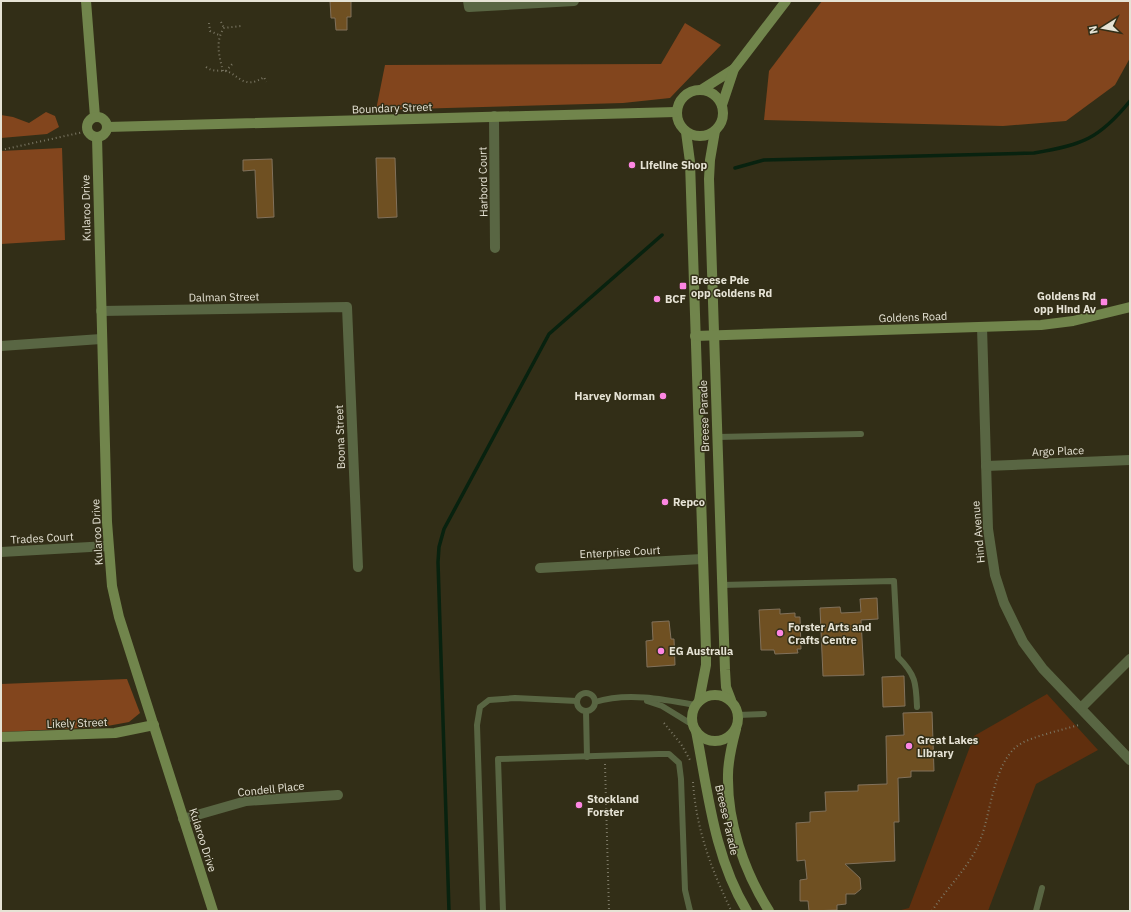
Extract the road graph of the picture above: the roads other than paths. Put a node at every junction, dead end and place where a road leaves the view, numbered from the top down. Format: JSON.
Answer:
{"nodes":[{"id":1,"x":86,"y":1,"type":"edge"},
{"id":2,"x":468,"y":1,"type":"edge"},
{"id":3,"x":574,"y":1,"type":"edge"},
{"id":4,"x":786,"y":1,"type":"edge"},
{"id":5,"x":734,"y":69,"type":"junction"},
{"id":6,"x":701,"y":90,"type":"junction"},
{"id":7,"x":722,"y":105,"type":"junction"},
{"id":8,"x":676,"y":112,"type":"junction"},
{"id":9,"x":494,"y":116,"type":"junction"},
{"id":10,"x":95,"y":117,"type":"junction"},
{"id":11,"x":108,"y":127,"type":"junction"},
{"id":12,"x":715,"y":131,"type":"junction"},
{"id":13,"x":686,"y":132,"type":"junction"},
{"id":14,"x":97,"y":137,"type":"junction"},
{"id":15,"x":496,"y":248,"type":"dead end"},
{"id":16,"x":347,"y":307,"type":"joint"},
{"id":17,"x":1130,"y":307,"type":"edge"},
{"id":18,"x":101,"y":311,"type":"junction"},
{"id":19,"x":982,"y":327,"type":"junction"},
{"id":20,"x":714,"y":335,"type":"junction"},
{"id":21,"x":695,"y":336,"type":"junction"},
{"id":22,"x":102,"y":339,"type":"junction"},
{"id":23,"x":1,"y":346,"type":"edge"},
{"id":24,"x":861,"y":434,"type":"dead end"},
{"id":25,"x":717,"y":437,"type":"junction"},
{"id":26,"x":1130,"y":460,"type":"edge"},
{"id":27,"x":986,"y":466,"type":"junction"},
{"id":28,"x":108,"y":546,"type":"junction"},
{"id":29,"x":1,"y":552,"type":"edge"},
{"id":30,"x":702,"y":559,"type":"junction"},
{"id":31,"x":358,"y":567,"type":"dead end"},
{"id":32,"x":540,"y":568,"type":"dead end"},
{"id":33,"x":721,"y":585,"type":"junction"},
{"id":34,"x":1130,"y":659,"type":"edge"},
{"id":35,"x":636,"y":697,"type":"junction"},
{"id":36,"x":731,"y":700,"type":"junction"},
{"id":37,"x":577,"y":701,"type":"junction"},
{"id":38,"x":595,"y":702,"type":"junction"},
{"id":39,"x":697,"y":703,"type":"junction"},
{"id":40,"x":917,"y":707,"type":"dead end"},
{"id":41,"x":1081,"y":708,"type":"junction"},
{"id":42,"x":586,"y":711,"type":"junction"},
{"id":43,"x":764,"y":714,"type":"dead end"},
{"id":44,"x":738,"y":715,"type":"junction"},
{"id":45,"x":154,"y":725,"type":"junction"},
{"id":46,"x":694,"y":728,"type":"junction"},
{"id":47,"x":736,"y":729,"type":"junction"},
{"id":48,"x":1,"y":738,"type":"edge"},
{"id":49,"x":587,"y":757,"type":"junction"},
{"id":50,"x":1130,"y":760,"type":"edge"},
{"id":51,"x":338,"y":796,"type":"dead end"},
{"id":52,"x":183,"y":819,"type":"junction"},
{"id":53,"x":1042,"y":888,"type":"dead end"},
{"id":54,"x":213,"y":911,"type":"edge"},
{"id":55,"x":483,"y":911,"type":"edge"},
{"id":56,"x":504,"y":911,"type":"edge"},
{"id":57,"x":690,"y":911,"type":"edge"},
{"id":58,"x":748,"y":911,"type":"edge"},
{"id":59,"x":769,"y":911,"type":"edge"},
{"id":60,"x":1036,"y":911,"type":"edge"}],
"edges":[{"from":1,"to":10,"type":"main road"},
{"from":2,"to":3,"type":"street"},
{"from":4,"to":5,"type":"main road"},
{"from":5,"to":6,"type":"main road"},
{"from":5,"to":7,"type":"main road"},
{"from":6,"to":7,"type":"main road"},
{"from":6,"to":8,"type":"main road"},
{"from":7,"to":12,"type":"main road"},
{"from":8,"to":9,"type":"main road","name":"Boundary Street"},
{"from":8,"to":13,"type":"main road"},
{"from":9,"to":11,"type":"main road","name":"Boundary Street"},
{"from":9,"to":15,"type":"street","name":"Harbord Court"},
{"from":10,"to":11,"type":"main road"},
{"from":10,"to":14,"type":"main road"},
{"from":11,"to":14,"type":"main road"},
{"from":12,"to":13,"type":"main road"},
{"from":12,"to":20,"type":"main road","name":"Breese Parade"},
{"from":13,"to":21,"type":"main road","name":"Breese Parade"},
{"from":14,"to":18,"type":"main road","name":"Kularoo Drive"},
{"from":16,"to":18,"type":"street","name":"Dalman Street"},
{"from":16,"to":31,"type":"street","name":"Boona Street"},
{"from":17,"to":19,"type":"main road","name":"Goldens Road"},
{"from":18,"to":22,"type":"main road","name":"Kularoo Drive"},
{"from":19,"to":20,"type":"main road","name":"Goldens Road"},
{"from":19,"to":27,"type":"street","name":"Hind Avenue"},
{"from":20,"to":21,"type":"main road","name":"Goldens Road"},
{"from":20,"to":25,"type":"main road","name":"Breese Parade"},
{"from":21,"to":30,"type":"main road","name":"Breese Parade"},
{"from":22,"to":23,"type":"street"},
{"from":22,"to":28,"type":"main road","name":"Kularoo Drive"},
{"from":24,"to":25,"type":"lane"},
{"from":25,"to":33,"type":"main road","name":"Breese Parade"},
{"from":26,"to":27,"type":"street","name":"Argo Place"},
{"from":27,"to":41,"type":"street","name":"Hind Avenue"},
{"from":28,"to":29,"type":"street","name":"Trades Court"},
{"from":28,"to":45,"type":"main road","name":"Kularoo Drive"},
{"from":30,"to":32,"type":"street","name":"Enterprise Court"},
{"from":30,"to":39,"type":"main road","name":"Breese Parade"},
{"from":33,"to":36,"type":"main road","name":"Breese Parade"},
{"from":33,"to":40,"type":"lane"},
{"from":34,"to":41,"type":"street"},
{"from":35,"to":38,"type":"lane"},
{"from":35,"to":39,"type":"lane"},
{"from":35,"to":46,"type":"lane"},
{"from":36,"to":39,"type":"main road"},
{"from":36,"to":44,"type":"main road"},
{"from":37,"to":38,"type":"lane"},
{"from":37,"to":42,"type":"lane"},
{"from":37,"to":55,"type":"lane"},
{"from":38,"to":42,"type":"lane"},
{"from":39,"to":46,"type":"main road"},
{"from":41,"to":50,"type":"street","name":"Hind Avenue"},
{"from":42,"to":49,"type":"lane"},
{"from":43,"to":44,"type":"lane"},
{"from":44,"to":47,"type":"main road"},
{"from":45,"to":48,"type":"main road","name":"Likely Street"},
{"from":45,"to":52,"type":"main road","name":"Kularoo Drive"},
{"from":46,"to":47,"type":"main road"},
{"from":46,"to":58,"type":"main road","name":"Breese Parade"},
{"from":47,"to":59,"type":"main road","name":"Breese Parade"},
{"from":49,"to":56,"type":"lane"},
{"from":49,"to":57,"type":"lane"},
{"from":51,"to":52,"type":"street","name":"Condell Place"},
{"from":52,"to":54,"type":"main road","name":"Kularoo Drive"},
{"from":53,"to":60,"type":"lane"}]}
